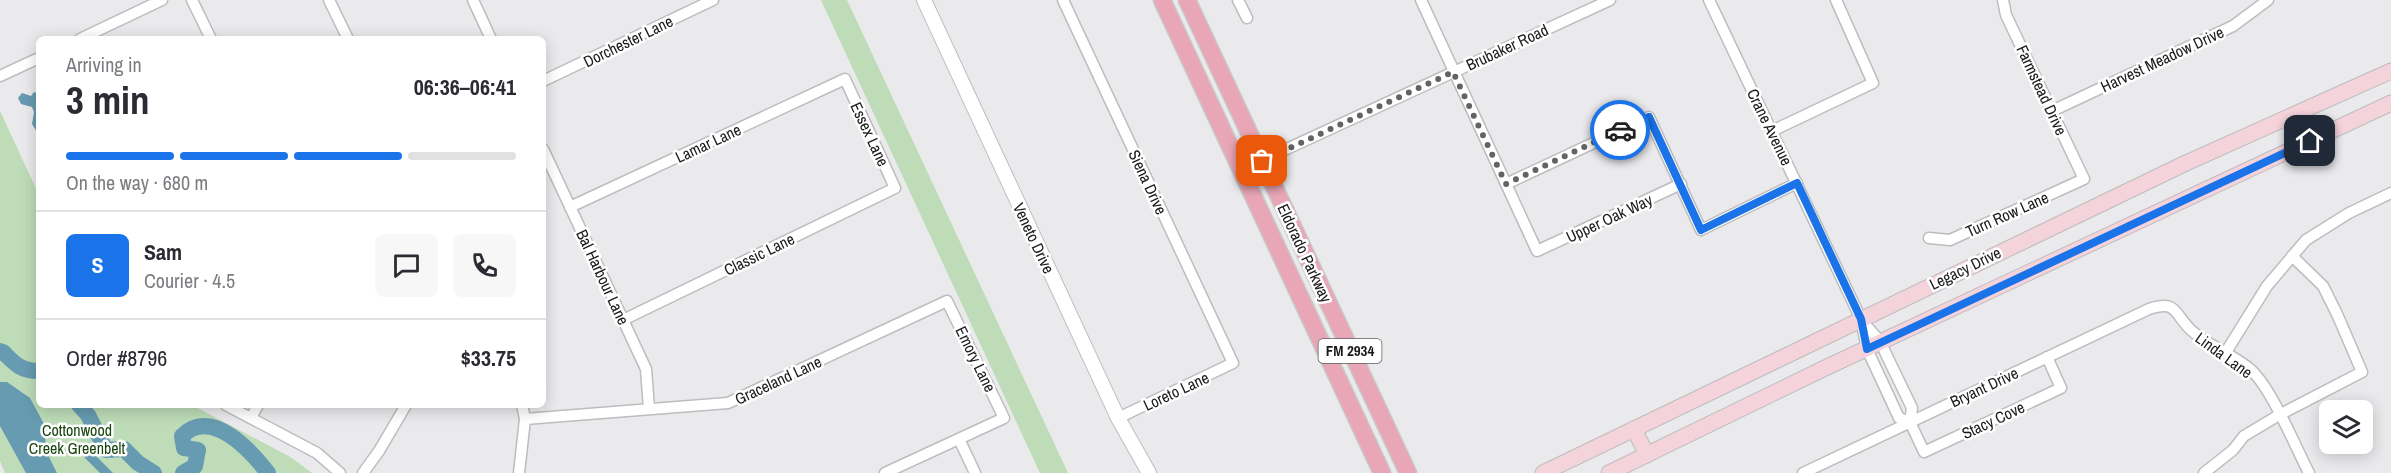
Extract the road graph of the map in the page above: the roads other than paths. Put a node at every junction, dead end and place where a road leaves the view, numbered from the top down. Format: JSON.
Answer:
{"nodes":[{"id":1,"x":162,"y":0,"type":"edge"},
{"id":2,"x":192,"y":0,"type":"edge"},
{"id":3,"x":329,"y":0,"type":"edge"},
{"id":4,"x":473,"y":0,"type":"edge"},
{"id":5,"x":713,"y":0,"type":"edge"},
{"id":6,"x":924,"y":0,"type":"edge"},
{"id":7,"x":1063,"y":0,"type":"edge"},
{"id":8,"x":1162,"y":0,"type":"edge"},
{"id":9,"x":1187,"y":0,"type":"edge"},
{"id":10,"x":1238,"y":0,"type":"edge"},
{"id":11,"x":1421,"y":0,"type":"edge"},
{"id":12,"x":1610,"y":0,"type":"edge"},
{"id":13,"x":1709,"y":0,"type":"edge"},
{"id":14,"x":1836,"y":0,"type":"edge"},
{"id":15,"x":2003,"y":0,"type":"edge"},
{"id":16,"x":2268,"y":0,"type":"edge"},
{"id":17,"x":1247,"y":18,"type":"dead end"},
{"id":18,"x":86,"y":36,"type":"edge"},
{"id":19,"x":210,"y":36,"type":"edge"},
{"id":20,"x":347,"y":36,"type":"edge"},
{"id":21,"x":490,"y":36,"type":"edge"},
{"id":22,"x":36,"y":59,"type":"edge"},
{"id":23,"x":2391,"y":71,"type":"edge"},
{"id":24,"x":1453,"y":72,"type":"junction"},
{"id":25,"x":0,"y":76,"type":"edge"},
{"id":26,"x":845,"y":79,"type":"joint"},
{"id":27,"x":546,"y":80,"type":"edge"},
{"id":28,"x":2391,"y":103,"type":"edge"},
{"id":29,"x":2052,"y":111,"type":"junction"},
{"id":30,"x":1772,"y":131,"type":"junction"},
{"id":31,"x":546,"y":155,"type":"edge"},
{"id":32,"x":1262,"y":161,"type":"junction"},
{"id":33,"x":1241,"y":170,"type":"junction"},
{"id":34,"x":2084,"y":179,"type":"joint"},
{"id":35,"x":1797,"y":183,"type":"junction"},
{"id":36,"x":1506,"y":184,"type":"junction"},
{"id":37,"x":1681,"y":184,"type":"junction"},
{"id":38,"x":895,"y":188,"type":"joint"},
{"id":39,"x":2391,"y":192,"type":"edge"},
{"id":40,"x":570,"y":207,"type":"junction"},
{"id":41,"x":1929,"y":238,"type":"dead end"},
{"id":42,"x":2292,"y":256,"type":"junction"},
{"id":43,"x":947,"y":301,"type":"joint"},
{"id":44,"x":2167,"y":305,"type":"joint"},
{"id":45,"x":1861,"y":319,"type":"junction"},
{"id":46,"x":623,"y":320,"type":"junction"},
{"id":47,"x":1874,"y":345,"type":"junction"},
{"id":48,"x":2226,"y":352,"type":"junction"},
{"id":49,"x":2047,"y":357,"type":"junction"},
{"id":50,"x":1233,"y":363,"type":"joint"},
{"id":51,"x":232,"y":408,"type":"edge"},
{"id":52,"x":256,"y":408,"type":"edge"},
{"id":53,"x":404,"y":408,"type":"edge"},
{"id":54,"x":523,"y":408,"type":"edge"},
{"id":55,"x":649,"y":408,"type":"junction"},
{"id":56,"x":2279,"y":415,"type":"junction"},
{"id":57,"x":251,"y":418,"type":"junction"},
{"id":58,"x":1118,"y":418,"type":"junction"},
{"id":59,"x":525,"y":419,"type":"junction"},
{"id":60,"x":1910,"y":422,"type":"junction"},
{"id":61,"x":1634,"y":429,"type":"junction"},
{"id":62,"x":959,"y":439,"type":"junction"},
{"id":63,"x":1647,"y":455,"type":"junction"},
{"id":64,"x":340,"y":473,"type":"edge"},
{"id":65,"x":363,"y":473,"type":"edge"},
{"id":66,"x":519,"y":473,"type":"edge"},
{"id":67,"x":885,"y":473,"type":"edge"},
{"id":68,"x":975,"y":473,"type":"edge"},
{"id":69,"x":1149,"y":473,"type":"edge"},
{"id":70,"x":1382,"y":473,"type":"edge"},
{"id":71,"x":1408,"y":473,"type":"edge"},
{"id":72,"x":1543,"y":473,"type":"edge"},
{"id":73,"x":1609,"y":473,"type":"edge"},
{"id":74,"x":1803,"y":473,"type":"edge"},
{"id":75,"x":2204,"y":473,"type":"edge"},
{"id":76,"x":2309,"y":473,"type":"edge"}],
"edges":[{"from":1,"to":18,"type":"street"},
{"from":2,"to":19,"type":"street"},
{"from":3,"to":20,"type":"street"},
{"from":4,"to":21,"type":"street"},
{"from":5,"to":27,"type":"street","name":"Dorchester Lane"},
{"from":6,"to":58,"type":"street","name":"Veneto Drive"},
{"from":7,"to":50,"type":"street","name":"Siena Drive"},
{"from":8,"to":33,"type":"main road","name":"Eldorado Parkway","number":"FM 2934"},
{"from":9,"to":32,"type":"main road","name":"Eldorado Parkway","number":"FM 2934"},
{"from":10,"to":17,"type":"street"},
{"from":11,"to":24,"type":"street"},
{"from":12,"to":24,"type":"street","name":"Brubaker Road"},
{"from":13,"to":30,"type":"street","name":"Crane Avenue"},
{"from":14,"to":30,"type":"street"},
{"from":15,"to":29,"type":"street","name":"Farmstead Drive"},
{"from":16,"to":29,"type":"street","name":"Harvest Meadow Drive"},
{"from":22,"to":25,"type":"street"},
{"from":23,"to":45,"type":"main road","name":"Legacy Drive"},
{"from":24,"to":32,"type":"street","name":"Brubaker Road"},
{"from":24,"to":36,"type":"street"},
{"from":26,"to":38,"type":"street","name":"Essex Lane"},
{"from":26,"to":40,"type":"street","name":"Lamar Lane"},
{"from":28,"to":47,"type":"main road","name":"Legacy Drive"},
{"from":29,"to":34,"type":"street","name":"Farmstead Drive"},
{"from":30,"to":35,"type":"street","name":"Crane Avenue"},
{"from":31,"to":40,"type":"street","name":"Bal Harbour Lane"},
{"from":32,"to":33,"type":"street","name":"Brubaker Road"},
{"from":32,"to":71,"type":"main road","name":"Eldorado Parkway","number":"FM 2934"},
{"from":33,"to":70,"type":"main road","name":"Eldorado Parkway","number":"FM 2934"},
{"from":34,"to":41,"type":"street","name":"Turn Row Lane"},
{"from":35,"to":37,"type":"street"},
{"from":35,"to":45,"type":"street","name":"Crane Avenue"},
{"from":36,"to":37,"type":"street"},
{"from":36,"to":37,"type":"street","name":"Upper Oak Way"},
{"from":38,"to":46,"type":"street","name":"Classic Lane"},
{"from":39,"to":42,"type":"street"},
{"from":40,"to":46,"type":"street","name":"Bal Harbour Lane"},
{"from":42,"to":48,"type":"street"},
{"from":42,"to":56,"type":"street"},
{"from":43,"to":55,"type":"street","name":"Graceland Lane"},
{"from":43,"to":62,"type":"street","name":"Emory Lane"},
{"from":44,"to":48,"type":"street","name":"Linda Lane"},
{"from":44,"to":49,"type":"street","name":"Bryant Drive"},
{"from":45,"to":47,"type":"street","name":"Crane Avenue"},
{"from":45,"to":61,"type":"main road","name":"Legacy Drive"},
{"from":46,"to":55,"type":"street","name":"Bal Harbour Lane"},
{"from":47,"to":60,"type":"street","name":"Crane Avenue"},
{"from":47,"to":60,"type":"street","name":"Crane Avenue"},
{"from":47,"to":63,"type":"main road","name":"Legacy Drive"},
{"from":48,"to":56,"type":"street","name":"Linda Lane"},
{"from":49,"to":60,"type":"street","name":"Bryant Drive"},
{"from":49,"to":60,"type":"street","name":"Stacy Cove"},
{"from":50,"to":58,"type":"street","name":"Loreto Lane"},
{"from":51,"to":57,"type":"street"},
{"from":52,"to":57,"type":"street"},
{"from":53,"to":65,"type":"street"},
{"from":54,"to":59,"type":"street"},
{"from":55,"to":59,"type":"street","name":"Graceland Lane"},
{"from":56,"to":75,"type":"street"},
{"from":56,"to":76,"type":"street","name":"Linda Lane"},
{"from":57,"to":64,"type":"street"},
{"from":58,"to":69,"type":"street","name":"Veneto Drive"},
{"from":59,"to":66,"type":"street"},
{"from":60,"to":74,"type":"street","name":"Bryant Drive"},
{"from":61,"to":63,"type":"main road"},
{"from":61,"to":72,"type":"main road","name":"Legacy Drive"},
{"from":62,"to":67,"type":"street"},
{"from":62,"to":68,"type":"street"},
{"from":63,"to":73,"type":"main road","name":"Legacy Drive"}]}
